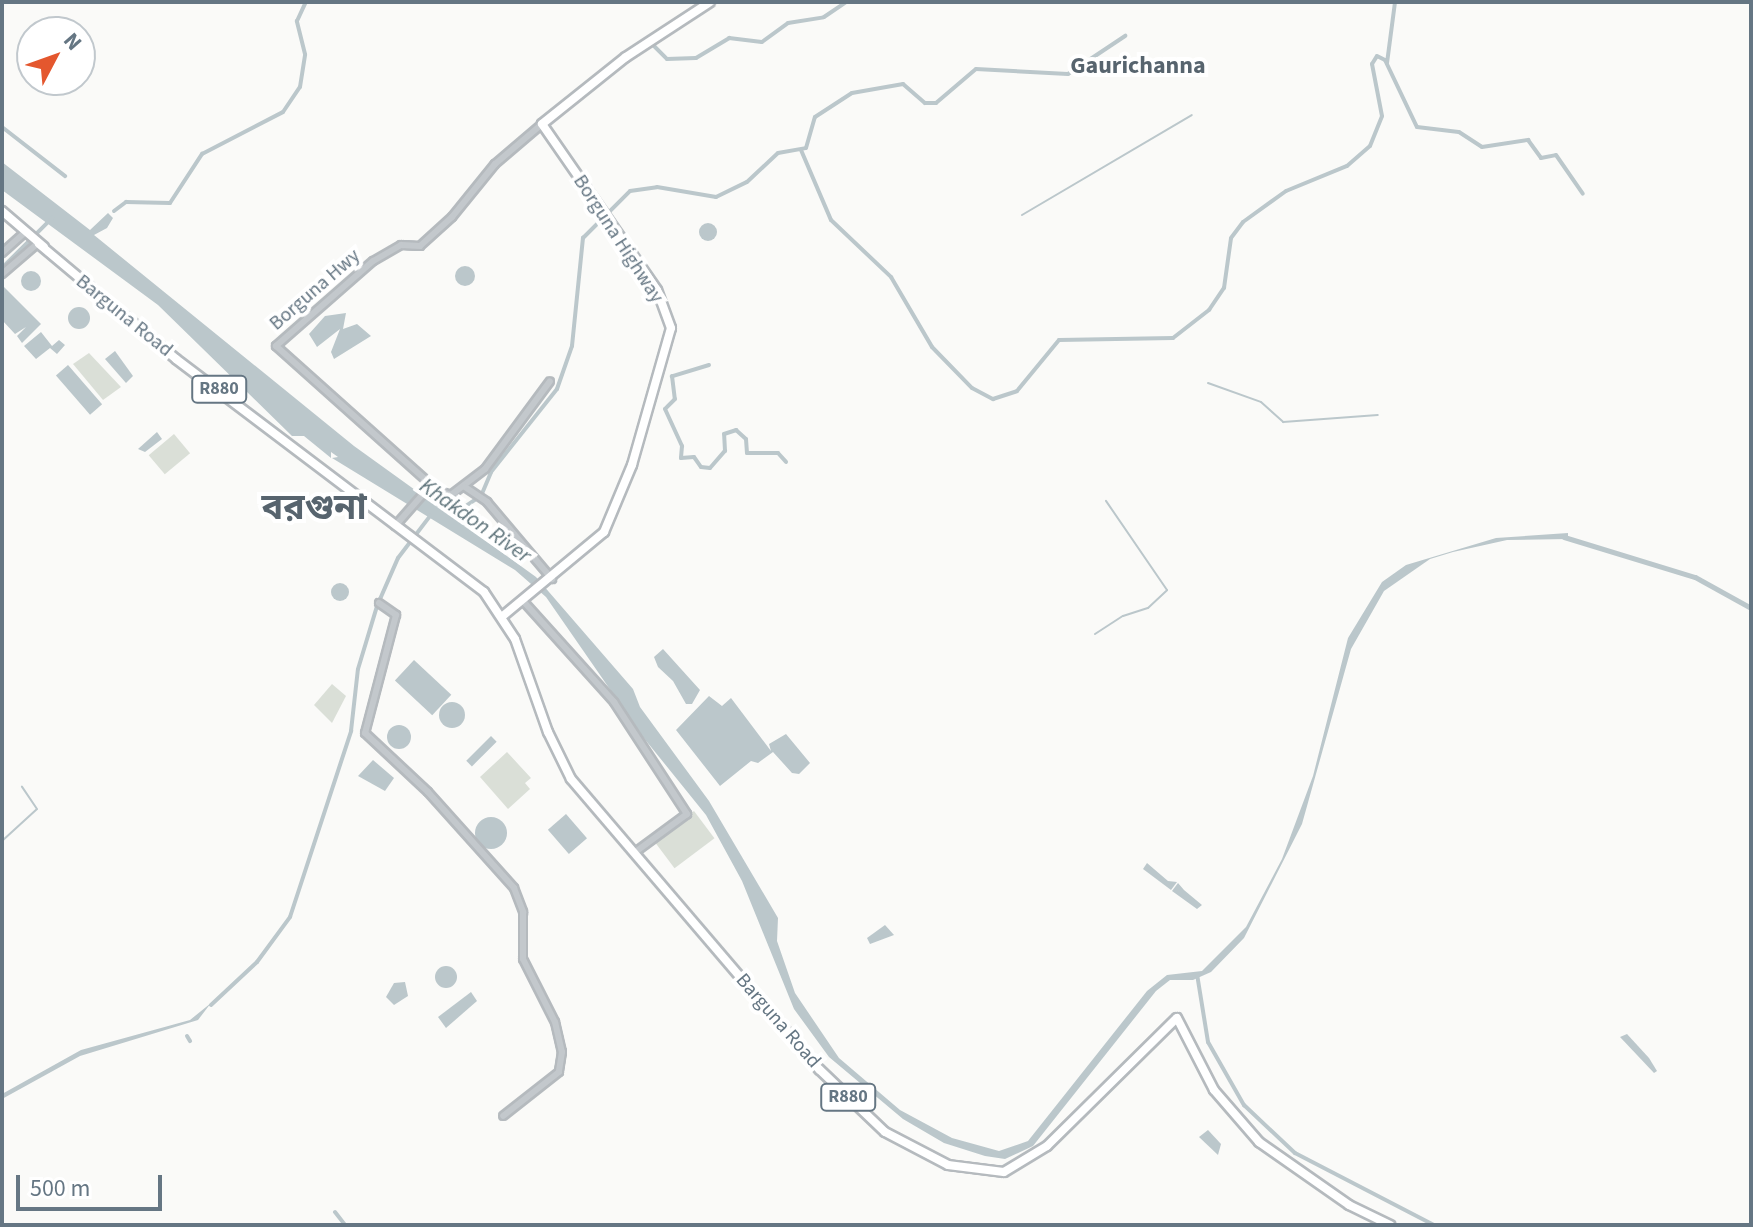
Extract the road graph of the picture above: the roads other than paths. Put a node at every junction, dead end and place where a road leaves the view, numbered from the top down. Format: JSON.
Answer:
{"nodes":[{"id":1,"x":710,"y":2,"type":"edge"},
{"id":2,"x":542,"y":124,"type":"junction"},
{"id":3,"x":2,"y":211,"type":"edge"},
{"id":4,"x":25,"y":233,"type":"junction"},
{"id":5,"x":37,"y":243,"type":"junction"},
{"id":6,"x":2,"y":253,"type":"edge"},
{"id":7,"x":2,"y":274,"type":"edge"},
{"id":8,"x":550,"y":381,"type":"dead end"},
{"id":9,"x":431,"y":485,"type":"junction"},
{"id":10,"x":465,"y":487,"type":"junction"},
{"id":11,"x":401,"y":531,"type":"junction"},
{"id":12,"x":551,"y":581,"type":"junction"},
{"id":13,"x":524,"y":602,"type":"junction"},
{"id":14,"x":379,"y":603,"type":"dead end"},
{"id":15,"x":504,"y":615,"type":"junction"},
{"id":16,"x":634,"y":853,"type":"junction"},
{"id":17,"x":503,"y":1116,"type":"dead end"},
{"id":18,"x":1390,"y":1225,"type":"edge"}],
"edges":[{"from":1,"to":2,"type":"main road"},
{"from":2,"to":9,"type":"street","name":"Borguna Hwy"},
{"from":2,"to":12,"type":"main road","name":"Borguna Highway"},
{"from":3,"to":4,"type":"main road","name":"Barguna Road","number":"R880"},
{"from":4,"to":5,"type":"main road","name":"Barguna Road","number":"R880"},
{"from":4,"to":6,"type":"street"},
{"from":5,"to":7,"type":"street"},
{"from":5,"to":11,"type":"main road","name":"Barguna Road","number":"R880"},
{"from":8,"to":10,"type":"street"},
{"from":9,"to":10,"type":"street"},
{"from":9,"to":11,"type":"street"},
{"from":10,"to":12,"type":"street"},
{"from":11,"to":15,"type":"main road","name":"Barguna Road","number":"R880"},
{"from":12,"to":13,"type":"main road","name":"Borguna Highway"},
{"from":13,"to":15,"type":"main road","name":"Borguna Highway"},
{"from":13,"to":16,"type":"street"},
{"from":14,"to":17,"type":"street"},
{"from":15,"to":16,"type":"main road","name":"Barguna Road","number":"R880"},
{"from":16,"to":18,"type":"main road","name":"Barguna Road","number":"R880"}]}
